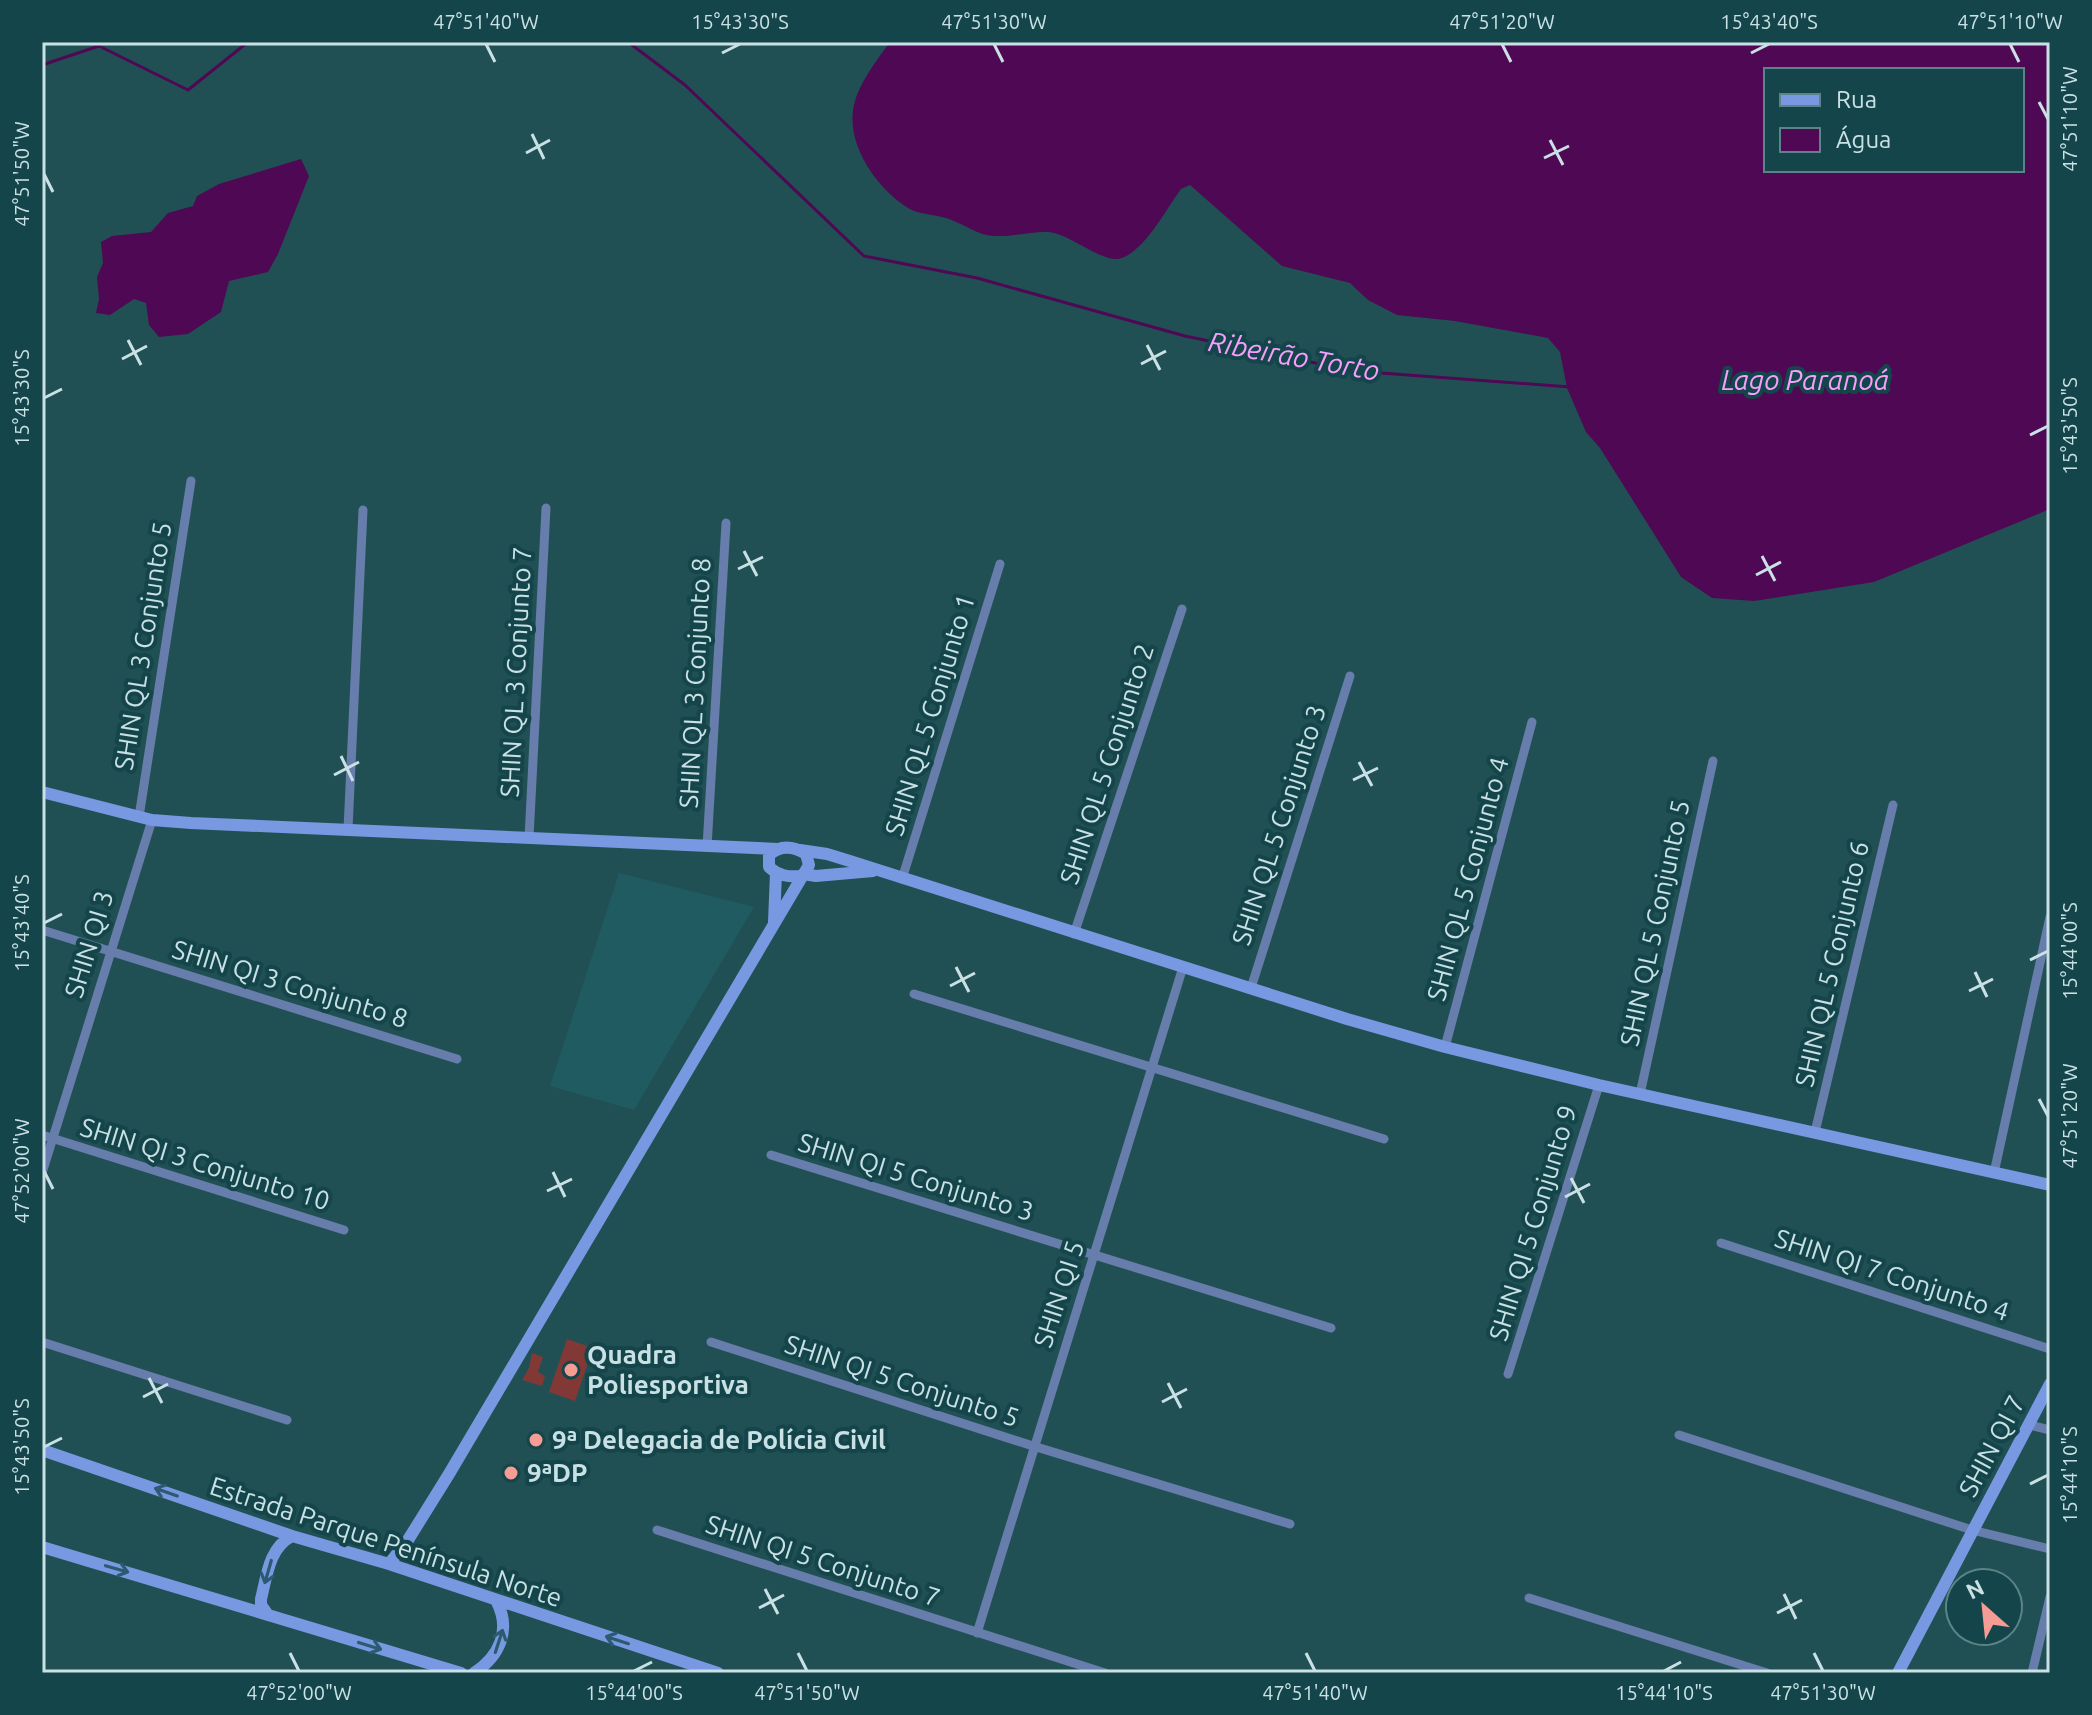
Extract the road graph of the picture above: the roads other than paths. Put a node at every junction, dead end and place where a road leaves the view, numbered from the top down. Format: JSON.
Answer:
{"nodes":[{"id":1,"x":191,"y":481,"type":"dead end"},
{"id":2,"x":546,"y":508,"type":"dead end"},
{"id":3,"x":363,"y":510,"type":"dead end"},
{"id":4,"x":726,"y":523,"type":"dead end"},
{"id":5,"x":1000,"y":564,"type":"dead end"},
{"id":6,"x":1182,"y":609,"type":"dead end"},
{"id":7,"x":1350,"y":676,"type":"dead end"},
{"id":8,"x":1532,"y":722,"type":"dead end"},
{"id":9,"x":1713,"y":761,"type":"dead end"},
{"id":10,"x":42,"y":792,"type":"edge"},
{"id":11,"x":1893,"y":805,"type":"dead end"},
{"id":12,"x":145,"y":819,"type":"junction"},
{"id":13,"x":348,"y":829,"type":"junction"},
{"id":14,"x":529,"y":838,"type":"junction"},
{"id":15,"x":707,"y":847,"type":"junction"},
{"id":16,"x":723,"y":848,"type":"junction"},
{"id":17,"x":778,"y":849,"type":"junction"},
{"id":18,"x":800,"y":850,"type":"junction"},
{"id":19,"x":768,"y":861,"type":"junction"},
{"id":20,"x":876,"y":871,"type":"junction"},
{"id":21,"x":776,"y":873,"type":"junction"},
{"id":22,"x":802,"y":875,"type":"junction"},
{"id":23,"x":902,"y":879,"type":"junction"},
{"id":24,"x":2050,"y":917,"type":"edge"},
{"id":25,"x":774,"y":922,"type":"junction"},
{"id":26,"x":42,"y":930,"type":"edge"},
{"id":27,"x":1074,"y":934,"type":"junction"},
{"id":28,"x":110,"y":951,"type":"junction"},
{"id":29,"x":1183,"y":967,"type":"junction"},
{"id":30,"x":1251,"y":988,"type":"junction"},
{"id":31,"x":914,"y":994,"type":"dead end"},
{"id":32,"x":1445,"y":1047,"type":"junction"},
{"id":33,"x":457,"y":1059,"type":"dead end"},
{"id":34,"x":1152,"y":1068,"type":"junction"},
{"id":35,"x":1599,"y":1085,"type":"junction"},
{"id":36,"x":1640,"y":1094,"type":"junction"},
{"id":37,"x":1815,"y":1132,"type":"junction"},
{"id":38,"x":42,"y":1135,"type":"edge"},
{"id":39,"x":53,"y":1139,"type":"junction"},
{"id":40,"x":1384,"y":1139,"type":"dead end"},
{"id":41,"x":771,"y":1155,"type":"dead end"},
{"id":42,"x":42,"y":1173,"type":"edge"},
{"id":43,"x":1994,"y":1173,"type":"junction"},
{"id":44,"x":2050,"y":1185,"type":"edge"},
{"id":45,"x":344,"y":1230,"type":"dead end"},
{"id":46,"x":1721,"y":1243,"type":"dead end"},
{"id":47,"x":1094,"y":1255,"type":"junction"},
{"id":48,"x":1331,"y":1328,"type":"dead end"},
{"id":49,"x":42,"y":1342,"type":"edge"},
{"id":50,"x":711,"y":1342,"type":"dead end"},
{"id":51,"x":2050,"y":1349,"type":"edge"},
{"id":52,"x":1508,"y":1374,"type":"dead end"},
{"id":53,"x":2050,"y":1384,"type":"edge"},
{"id":54,"x":287,"y":1420,"type":"dead end"},
{"id":55,"x":2029,"y":1425,"type":"junction"},
{"id":56,"x":2050,"y":1430,"type":"edge"},
{"id":57,"x":1679,"y":1435,"type":"dead end"},
{"id":58,"x":1033,"y":1446,"type":"junction"},
{"id":59,"x":42,"y":1450,"type":"edge"},
{"id":60,"x":1290,"y":1524,"type":"dead end"},
{"id":61,"x":657,"y":1530,"type":"dead end"},
{"id":62,"x":1972,"y":1530,"type":"junction"},
{"id":63,"x":292,"y":1536,"type":"junction"},
{"id":64,"x":408,"y":1540,"type":"junction"},
{"id":65,"x":42,"y":1547,"type":"edge"},
{"id":66,"x":2050,"y":1549,"type":"edge"},
{"id":67,"x":389,"y":1564,"type":"junction"},
{"id":68,"x":403,"y":1569,"type":"junction"},
{"id":69,"x":2050,"y":1597,"type":"edge"},
{"id":70,"x":1529,"y":1598,"type":"dead end"},
{"id":71,"x":497,"y":1602,"type":"junction"},
{"id":72,"x":268,"y":1615,"type":"junction"},
{"id":73,"x":977,"y":1633,"type":"junction"},
{"id":74,"x":461,"y":1673,"type":"edge"},
{"id":75,"x":474,"y":1673,"type":"edge"},
{"id":76,"x":718,"y":1673,"type":"edge"},
{"id":77,"x":1105,"y":1673,"type":"edge"},
{"id":78,"x":1767,"y":1673,"type":"edge"},
{"id":79,"x":1898,"y":1673,"type":"edge"},
{"id":80,"x":2032,"y":1673,"type":"edge"}],
"edges":[{"from":1,"to":12,"type":"street","name":"SHIN QL 3 Conjunto 5"},
{"from":2,"to":14,"type":"street","name":"SHIN QL 3 Conjunto 7"},
{"from":3,"to":13,"type":"street"},
{"from":4,"to":15,"type":"street","name":"SHIN QL 3 Conjunto 8"},
{"from":5,"to":23,"type":"street","name":"SHIN QL 5 Conjunto 1"},
{"from":6,"to":27,"type":"street","name":"SHIN QL 5 Conjunto 2"},
{"from":7,"to":30,"type":"street","name":"SHIN QL 5 Conjunto 3"},
{"from":8,"to":32,"type":"street","name":"SHIN QL 5 Conjunto 4"},
{"from":9,"to":36,"type":"street","name":"SHIN QL 5 Conjunto 5"},
{"from":10,"to":12,"type":"street"},
{"from":11,"to":37,"type":"street","name":"SHIN QL 5 Conjunto 6"},
{"from":12,"to":13,"type":"street"},
{"from":12,"to":28,"type":"street","name":"SHIN QI 3"},
{"from":13,"to":14,"type":"street"},
{"from":14,"to":15,"type":"street"},
{"from":15,"to":16,"type":"street"},
{"from":16,"to":17,"type":"street"},
{"from":16,"to":19,"type":"street"},
{"from":17,"to":18,"type":"street"},
{"from":17,"to":19,"type":"street"},
{"from":18,"to":20,"type":"street"},
{"from":18,"to":22,"type":"street"},
{"from":19,"to":21,"type":"street"},
{"from":20,"to":22,"type":"street"},
{"from":20,"to":23,"type":"street"},
{"from":21,"to":22,"type":"street"},
{"from":21,"to":25,"type":"street"},
{"from":22,"to":25,"type":"street"},
{"from":23,"to":27,"type":"street"},
{"from":24,"to":43,"type":"street"},
{"from":25,"to":64,"type":"street"},
{"from":26,"to":28,"type":"street","name":"SHIN QI 3 Conjunto 8"},
{"from":27,"to":29,"type":"street"},
{"from":28,"to":33,"type":"street","name":"SHIN QI 3 Conjunto 8"},
{"from":28,"to":39,"type":"street","name":"SHIN QI 3"},
{"from":29,"to":30,"type":"street"},
{"from":29,"to":34,"type":"street","name":"SHIN QI 5"},
{"from":30,"to":32,"type":"street"},
{"from":31,"to":34,"type":"street"},
{"from":32,"to":35,"type":"street"},
{"from":34,"to":40,"type":"street"},
{"from":34,"to":47,"type":"street","name":"SHIN QI 5"},
{"from":35,"to":36,"type":"street"},
{"from":35,"to":52,"type":"street","name":"SHIN QI 5 Conjunto 9"},
{"from":36,"to":37,"type":"street"},
{"from":37,"to":43,"type":"street"},
{"from":38,"to":39,"type":"street","name":"SHIN QI 3 Conjunto 10"},
{"from":39,"to":42,"type":"street","name":"SHIN QI 3"},
{"from":39,"to":45,"type":"street","name":"SHIN QI 3 Conjunto 10"},
{"from":41,"to":47,"type":"street","name":"SHIN QI 5 Conjunto 3"},
{"from":43,"to":44,"type":"street"},
{"from":46,"to":51,"type":"street","name":"SHIN QI 7 Conjunto 4"},
{"from":47,"to":48,"type":"street","name":"SHIN QI 5 Conjunto 3"},
{"from":47,"to":58,"type":"street","name":"SHIN QI 5"},
{"from":49,"to":54,"type":"street"},
{"from":50,"to":58,"type":"street","name":"SHIN QI 5 Conjunto 5"},
{"from":53,"to":55,"type":"street","name":"SHIN QI 7"},
{"from":55,"to":56,"type":"street"},
{"from":55,"to":62,"type":"street","name":"SHIN QI 7"},
{"from":57,"to":62,"type":"street"},
{"from":58,"to":60,"type":"street","name":"SHIN QI 5 Conjunto 5"},
{"from":58,"to":73,"type":"street","name":"SHIN QI 5"},
{"from":63,"to":59,"type":"street","name":"Estrada Parque Península Norte","one_way":true},
{"from":61,"to":73,"type":"street","name":"SHIN QI 5 Conjunto 7"},
{"from":62,"to":66,"type":"street","name":"SHIN QI 7"},
{"from":62,"to":79,"type":"street","name":"SHIN QI 7"},
{"from":63,"to":67,"type":"street","name":"Estrada Parque Península Norte"},
{"from":63,"to":72,"type":"street","one_way":true},
{"from":64,"to":67,"type":"street"},
{"from":64,"to":68,"type":"street"},
{"from":65,"to":72,"type":"street","one_way":true},
{"from":67,"to":68,"type":"street","name":"Estrada Parque Península Norte"},
{"from":68,"to":71,"type":"street","name":"Estrada Parque Península Norte"},
{"from":69,"to":80,"type":"street"},
{"from":70,"to":78,"type":"street"},
{"from":75,"to":71,"type":"street","one_way":true},
{"from":76,"to":71,"type":"street","name":"Estrada Parque Península Norte","one_way":true},
{"from":72,"to":74,"type":"street","one_way":true},
{"from":73,"to":77,"type":"street","name":"SHIN QI 5 Conjunto 7"}]}
